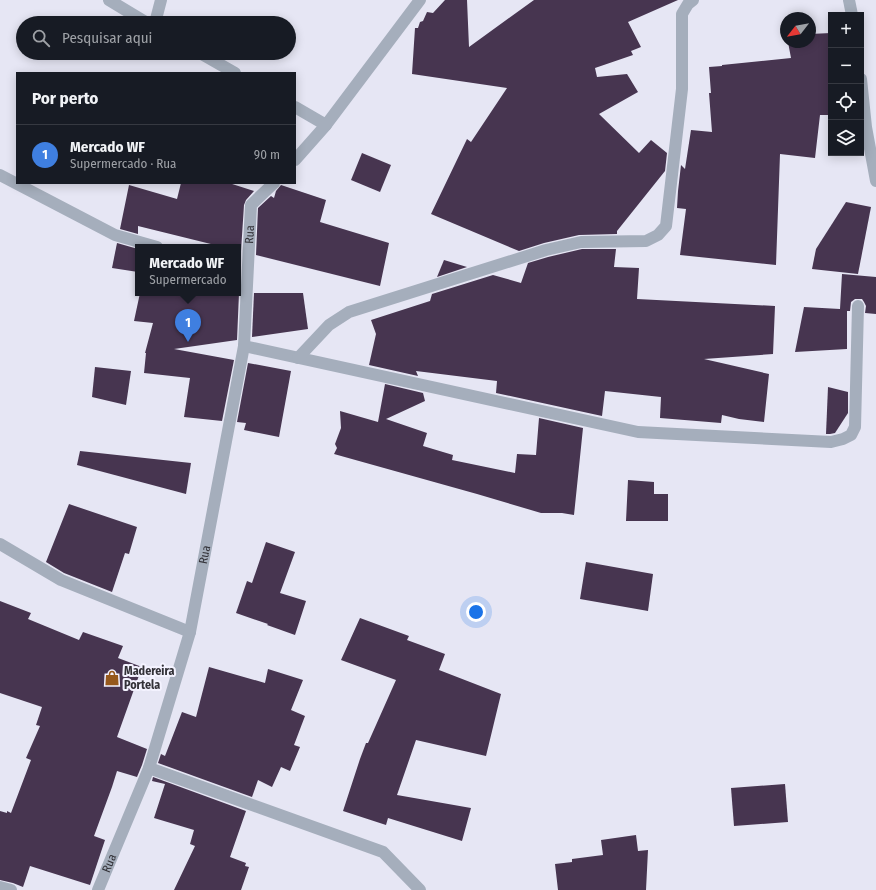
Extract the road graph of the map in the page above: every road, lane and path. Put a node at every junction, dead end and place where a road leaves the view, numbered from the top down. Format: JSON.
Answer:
{"nodes":[{"id":1,"x":109,"y":0,"type":"edge"},
{"id":2,"x":161,"y":0,"type":"edge"},
{"id":3,"x":420,"y":0,"type":"edge"},
{"id":4,"x":693,"y":0,"type":"edge"},
{"id":5,"x":850,"y":0,"type":"edge"},
{"id":6,"x":852,"y":12,"type":"edge"},
{"id":7,"x":135,"y":16,"type":"edge"},
{"id":8,"x":157,"y":16,"type":"edge"},
{"id":9,"x":212,"y":60,"type":"edge"},
{"id":10,"x":233,"y":72,"type":"edge"},
{"id":11,"x":862,"y":84,"type":"edge"},
{"id":12,"x":296,"y":108,"type":"edge"},
{"id":13,"x":326,"y":125,"type":"junction"},
{"id":14,"x":296,"y":159,"type":"edge"},
{"id":15,"x":0,"y":175,"type":"edge"},
{"id":16,"x":876,"y":181,"type":"edge"},
{"id":17,"x":16,"y":183,"type":"edge"},
{"id":18,"x":17,"y":184,"type":"edge"},
{"id":19,"x":273,"y":184,"type":"edge"},
{"id":20,"x":146,"y":244,"type":"edge"},
{"id":21,"x":243,"y":272,"type":"edge"},
{"id":22,"x":858,"y":306,"type":"dead end"},
{"id":23,"x":244,"y":346,"type":"junction"},
{"id":24,"x":298,"y":358,"type":"junction"},
{"id":25,"x":0,"y":544,"type":"edge"},
{"id":26,"x":190,"y":632,"type":"junction"},
{"id":27,"x":149,"y":768,"type":"junction"},
{"id":28,"x":0,"y":887,"type":"edge"},
{"id":29,"x":11,"y":890,"type":"edge"},
{"id":30,"x":98,"y":890,"type":"edge"},
{"id":31,"x":420,"y":890,"type":"edge"}],
"edges":[{"from":1,"to":7,"type":"street"},
{"from":2,"to":8,"type":"street"},
{"from":3,"to":13,"type":"street"},
{"from":4,"to":24,"type":"street"},
{"from":5,"to":6,"type":"street"},
{"from":9,"to":10,"type":"street"},
{"from":11,"to":16,"type":"street"},
{"from":12,"to":13,"type":"street"},
{"from":13,"to":14,"type":"street"},
{"from":15,"to":17,"type":"street"},
{"from":18,"to":20,"type":"street"},
{"from":19,"to":21,"type":"street","name":"Rua"},
{"from":21,"to":23,"type":"street","name":"Rua"},
{"from":22,"to":24,"type":"street"},
{"from":23,"to":24,"type":"street"},
{"from":23,"to":26,"type":"street","name":"Rua"},
{"from":25,"to":26,"type":"street"},
{"from":26,"to":27,"type":"street","name":"Rua"},
{"from":27,"to":30,"type":"street","name":"Rua"},
{"from":27,"to":31,"type":"street"},
{"from":28,"to":29,"type":"street"}]}
